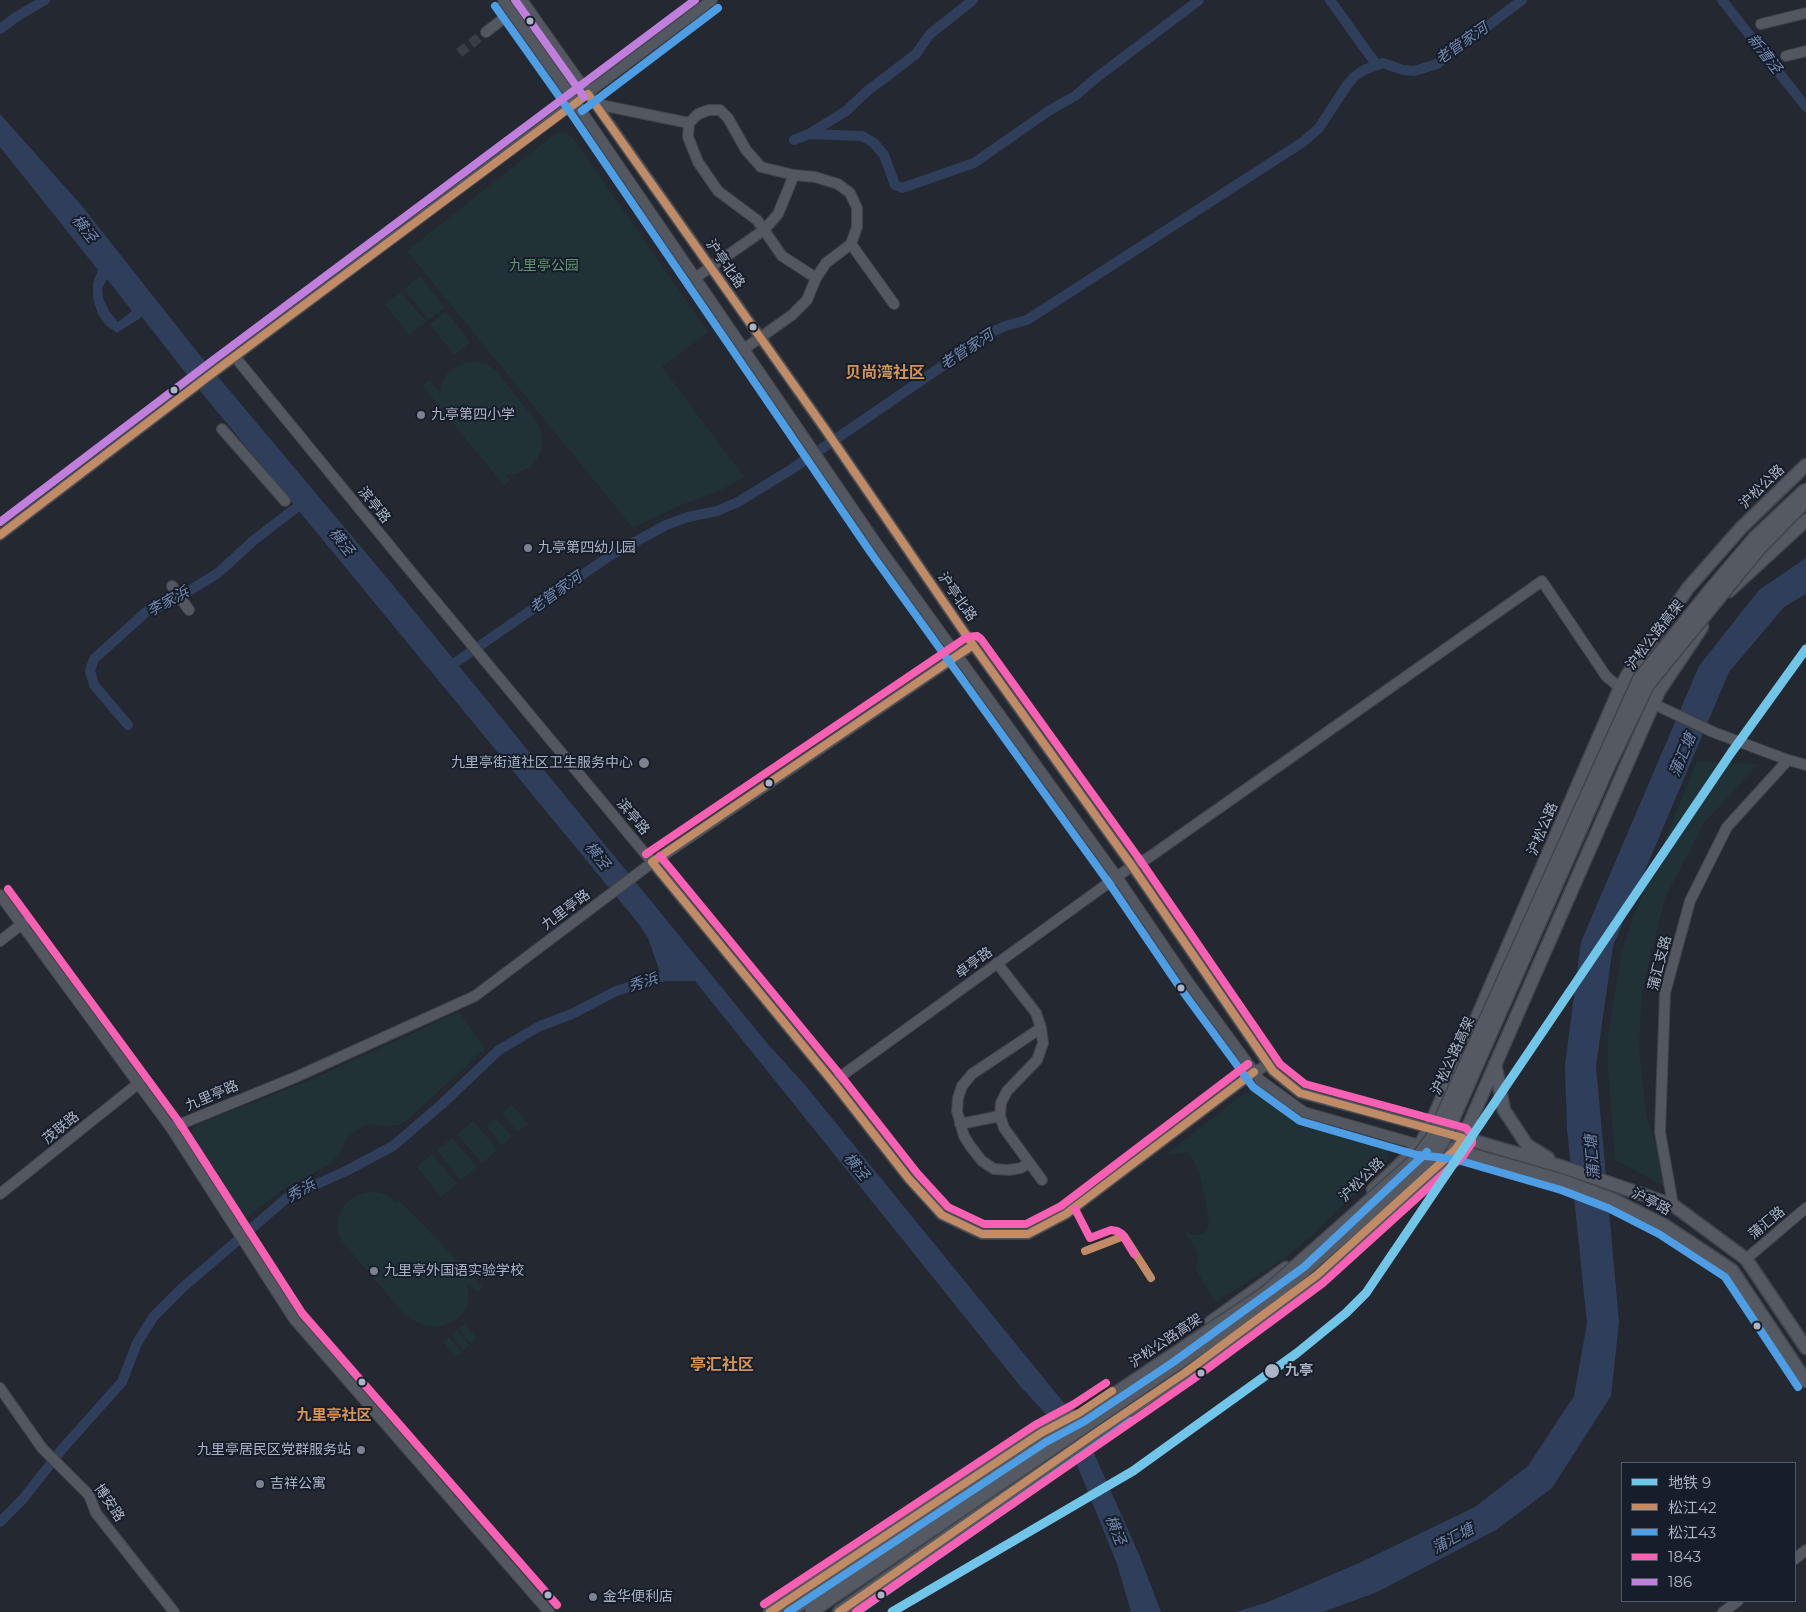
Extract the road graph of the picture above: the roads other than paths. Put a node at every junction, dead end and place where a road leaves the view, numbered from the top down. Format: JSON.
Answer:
{"nodes":[{"id":1,"x":503,"y":0,"type":"edge"},
{"id":2,"x":522,"y":0,"type":"edge"},
{"id":3,"x":712,"y":0,"type":"edge"},
{"id":4,"x":1806,"y":13,"type":"edge"},
{"id":5,"x":499,"y":22,"type":"dead end"},
{"id":6,"x":1761,"y":24,"type":"dead end"},
{"id":7,"x":486,"y":32,"type":"tunnel mouth"},
{"id":8,"x":1806,"y":51,"type":"edge"},
{"id":9,"x":1786,"y":56,"type":"dead end"},
{"id":10,"x":588,"y":94,"type":"junction"},
{"id":11,"x":576,"y":103,"type":"junction"},
{"id":12,"x":596,"y":104,"type":"junction"},
{"id":13,"x":689,"y":123,"type":"junction"},
{"id":14,"x":794,"y":175,"type":"junction"},
{"id":15,"x":764,"y":230,"type":"junction"},
{"id":16,"x":851,"y":244,"type":"junction"},
{"id":17,"x":710,"y":267,"type":"junction"},
{"id":18,"x":695,"y":278,"type":"junction"},
{"id":19,"x":816,"y":278,"type":"junction"},
{"id":20,"x":894,"y":304,"type":"dead end"},
{"id":21,"x":760,"y":338,"type":"junction"},
{"id":22,"x":744,"y":349,"type":"junction"},
{"id":23,"x":236,"y":357,"type":"junction"},
{"id":24,"x":222,"y":429,"type":"dead end"},
{"id":25,"x":1806,"y":465,"type":"edge"},
{"id":26,"x":1806,"y":489,"type":"edge"},
{"id":27,"x":285,"y":501,"type":"dead end"},
{"id":28,"x":1806,"y":501,"type":"edge"},
{"id":29,"x":1806,"y":520,"type":"edge"},
{"id":30,"x":0,"y":535,"type":"edge"},
{"id":31,"x":172,"y":586,"type":"dead end"},
{"id":32,"x":189,"y":610,"type":"dead end"},
{"id":33,"x":973,"y":645,"type":"junction"},
{"id":34,"x":957,"y":656,"type":"junction"},
{"id":35,"x":1620,"y":688,"type":"junction"},
{"id":36,"x":1653,"y":704,"type":"junction"},
{"id":37,"x":1788,"y":760,"type":"junction"},
{"id":38,"x":1806,"y":764,"type":"edge"},
{"id":39,"x":652,"y":862,"type":"junction"},
{"id":40,"x":1132,"y":866,"type":"junction"},
{"id":41,"x":1117,"y":877,"type":"junction"},
{"id":42,"x":0,"y":895,"type":"edge"},
{"id":43,"x":22,"y":923,"type":"junction"},
{"id":44,"x":0,"y":941,"type":"edge"},
{"id":45,"x":997,"y":963,"type":"junction"},
{"id":46,"x":1041,"y":1028,"type":"junction"},
{"id":47,"x":1268,"y":1064,"type":"junction"},
{"id":48,"x":1494,"y":1064,"type":"junction"},
{"id":49,"x":1254,"y":1072,"type":"junction"},
{"id":50,"x":832,"y":1082,"type":"junction"},
{"id":51,"x":139,"y":1083,"type":"junction"},
{"id":52,"x":1000,"y":1116,"type":"junction"},
{"id":53,"x":960,"y":1124,"type":"junction"},
{"id":54,"x":171,"y":1128,"type":"junction"},
{"id":55,"x":1430,"y":1128,"type":"junction"},
{"id":56,"x":1463,"y":1138,"type":"junction"},
{"id":57,"x":1420,"y":1144,"type":"junction"},
{"id":58,"x":1456,"y":1149,"type":"junction"},
{"id":59,"x":1029,"y":1163,"type":"junction"},
{"id":60,"x":1564,"y":1167,"type":"junction"},
{"id":61,"x":1042,"y":1180,"type":"dead end"},
{"id":62,"x":0,"y":1194,"type":"edge"},
{"id":63,"x":1673,"y":1205,"type":"junction"},
{"id":64,"x":1806,"y":1208,"type":"edge"},
{"id":65,"x":1746,"y":1259,"type":"junction"},
{"id":66,"x":1806,"y":1348,"type":"edge"},
{"id":67,"x":1806,"y":1381,"type":"edge"},
{"id":68,"x":0,"y":1388,"type":"edge"},
{"id":69,"x":1806,"y":1550,"type":"edge"},
{"id":70,"x":1796,"y":1558,"type":"edge"},
{"id":71,"x":1737,"y":1602,"type":"edge"},
{"id":72,"x":174,"y":1612,"type":"edge"},
{"id":73,"x":550,"y":1612,"type":"edge"},
{"id":74,"x":770,"y":1612,"type":"edge"},
{"id":75,"x":789,"y":1612,"type":"edge"},
{"id":76,"x":811,"y":1612,"type":"edge"},
{"id":77,"x":838,"y":1612,"type":"edge"},
{"id":78,"x":1723,"y":1612,"type":"edge"}],
"edges":[{"from":1,"to":11,"type":"street"},
{"from":2,"to":10,"type":"street","name":"沪亭北路"},
{"from":3,"to":10,"type":"street"},
{"from":4,"to":6,"type":"street"},
{"from":5,"to":7,"type":"street"},
{"from":8,"to":9,"type":"street"},
{"from":10,"to":11,"type":"street"},
{"from":10,"to":12,"type":"street","name":"沪亭北路"},
{"from":11,"to":18,"type":"street"},
{"from":11,"to":23,"type":"street"},
{"from":12,"to":13,"type":"street"},
{"from":12,"to":17,"type":"street","name":"沪亭北路"},
{"from":13,"to":14,"type":"street"},
{"from":13,"to":15,"type":"street"},
{"from":14,"to":15,"type":"street"},
{"from":14,"to":16,"type":"street"},
{"from":15,"to":17,"type":"street"},
{"from":15,"to":19,"type":"street"},
{"from":16,"to":19,"type":"street"},
{"from":16,"to":20,"type":"street"},
{"from":17,"to":18,"type":"street"},
{"from":17,"to":21,"type":"street","name":"沪亭北路"},
{"from":18,"to":22,"type":"street"},
{"from":19,"to":21,"type":"street"},
{"from":21,"to":22,"type":"street"},
{"from":21,"to":33,"type":"street","name":"沪亭北路"},
{"from":22,"to":34,"type":"street"},
{"from":23,"to":30,"type":"street"},
{"from":23,"to":39,"type":"street","name":"滨亭路"},
{"from":24,"to":27,"type":"street"},
{"from":25,"to":35,"type":"main road","name":"沪松公路"},
{"from":26,"to":75,"type":"main road","name":"沪松公路高架","bridge":true},
{"from":28,"to":76,"type":"main road","name":"沪松公路高架","bridge":true},
{"from":29,"to":36,"type":"main road"},
{"from":31,"to":32,"type":"street"},
{"from":33,"to":34,"type":"street","name":"九里亭路"},
{"from":33,"to":40,"type":"street","name":"沪亭北路"},
{"from":34,"to":39,"type":"street","name":"九里亭路"},
{"from":34,"to":41,"type":"street"},
{"from":35,"to":36,"type":"street"},
{"from":35,"to":40,"type":"street","name":"卓亭路"},
{"from":35,"to":55,"type":"main road","name":"沪松公路"},
{"from":36,"to":37,"type":"street"},
{"from":36,"to":48,"type":"main road"},
{"from":37,"to":38,"type":"street"},
{"from":37,"to":63,"type":"street","name":"蒲汇支路"},
{"from":39,"to":50,"type":"street","name":"滨亭路"},
{"from":39,"to":54,"type":"street","name":"九里亭路"},
{"from":40,"to":41,"type":"street","name":"卓亭路"},
{"from":40,"to":47,"type":"street","name":"沪亭北路"},
{"from":41,"to":45,"type":"street","name":"卓亭路"},
{"from":41,"to":49,"type":"street"},
{"from":42,"to":43,"type":"street"},
{"from":43,"to":44,"type":"street"},
{"from":43,"to":51,"type":"street"},
{"from":45,"to":46,"type":"street"},
{"from":45,"to":50,"type":"street","name":"卓亭路"},
{"from":46,"to":52,"type":"street"},
{"from":46,"to":53,"type":"street"},
{"from":47,"to":49,"type":"street","name":"滨亭路"},
{"from":47,"to":55,"type":"street","name":"沪亭北路"},
{"from":48,"to":56,"type":"main road"},
{"from":48,"to":60,"type":"main road"},
{"from":49,"to":50,"type":"street","name":"滨亭路"},
{"from":49,"to":57,"type":"street"},
{"from":51,"to":54,"type":"street"},
{"from":51,"to":62,"type":"street","name":"茂联路"},
{"from":52,"to":53,"type":"street"},
{"from":52,"to":59,"type":"street"},
{"from":53,"to":59,"type":"street"},
{"from":54,"to":73,"type":"street"},
{"from":55,"to":56,"type":"main road","name":"沪亭路"},
{"from":55,"to":57,"type":"main road","name":"沪松公路"},
{"from":56,"to":58,"type":"main road"},
{"from":56,"to":60,"type":"main road","name":"沪亭路"},
{"from":57,"to":58,"type":"main road","name":"沪亭路"},
{"from":57,"to":74,"type":"main road","name":"沪松公路"},
{"from":58,"to":67,"type":"main road","name":"沪亭路"},
{"from":58,"to":77,"type":"main road"},
{"from":59,"to":61,"type":"street"},
{"from":60,"to":63,"type":"main road","name":"沪亭路"},
{"from":63,"to":65,"type":"main road","name":"沪亭路"},
{"from":64,"to":65,"type":"street","name":"蒲汇路"},
{"from":65,"to":66,"type":"main road","name":"沪亭路"},
{"from":68,"to":72,"type":"street","name":"博安路"},
{"from":69,"to":70,"type":"street"},
{"from":71,"to":78,"type":"street"}]}
